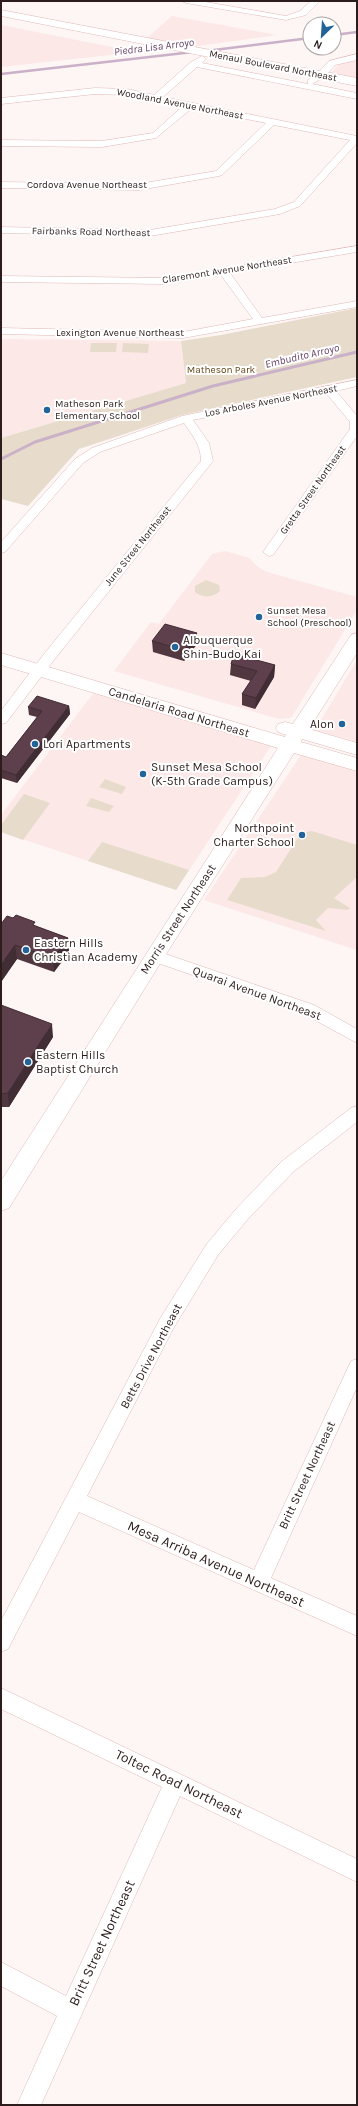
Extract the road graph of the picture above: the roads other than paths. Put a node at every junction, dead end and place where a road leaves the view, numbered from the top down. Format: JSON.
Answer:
{"nodes":[{"id":1,"x":186,"y":1,"type":"edge"},
{"id":2,"x":316,"y":1,"type":"edge"},
{"id":3,"x":1,"y":13,"type":"edge"},
{"id":4,"x":1,"y":22,"type":"edge"},
{"id":5,"x":196,"y":57,"type":"junction"},
{"id":6,"x":357,"y":57,"type":"edge"},
{"id":7,"x":316,"y":78,"type":"junction"},
{"id":8,"x":357,"y":82,"type":"edge"},
{"id":9,"x":357,"y":91,"type":"edge"},
{"id":10,"x":357,"y":96,"type":"edge"},
{"id":11,"x":156,"y":98,"type":"junction"},
{"id":12,"x":1,"y":101,"type":"edge"},
{"id":13,"x":190,"y":105,"type":"junction"},
{"id":14,"x":272,"y":122,"type":"junction"},
{"id":15,"x":356,"y":139,"type":"edge"},
{"id":16,"x":1,"y":143,"type":"edge"},
{"id":17,"x":1,"y":185,"type":"edge"},
{"id":18,"x":1,"y":230,"type":"edge"},
{"id":19,"x":357,"y":249,"type":"edge"},
{"id":20,"x":223,"y":271,"type":"junction"},
{"id":21,"x":1,"y":279,"type":"edge"},
{"id":22,"x":357,"y":304,"type":"edge"},
{"id":23,"x":259,"y":321,"type":"junction"},
{"id":24,"x":1,"y":331,"type":"edge"},
{"id":25,"x":357,"y":383,"type":"edge"},
{"id":26,"x":329,"y":389,"type":"junction"},
{"id":27,"x":186,"y":418,"type":"junction"},
{"id":28,"x":1,"y":550,"type":"edge"},
{"id":29,"x":269,"y":552,"type":"dead end"},
{"id":30,"x":357,"y":639,"type":"edge"},
{"id":31,"x":1,"y":643,"type":"edge"},
{"id":32,"x":1,"y":659,"type":"edge"},
{"id":33,"x":44,"y":664,"type":"junction"},
{"id":34,"x":1,"y":720,"type":"edge"},
{"id":35,"x":294,"y":738,"type":"junction"},
{"id":36,"x":357,"y":749,"type":"edge"},
{"id":37,"x":357,"y":765,"type":"edge"},
{"id":38,"x":154,"y":956,"type":"junction"},
{"id":39,"x":357,"y":1037,"type":"edge"},
{"id":40,"x":357,"y":1113,"type":"edge"},
{"id":41,"x":4,"y":1189,"type":"edge"},
{"id":42,"x":357,"y":1367,"type":"edge"},
{"id":43,"x":76,"y":1501,"type":"junction"},
{"id":44,"x":258,"y":1583,"type":"junction"},
{"id":45,"x":357,"y":1626,"type":"edge"},
{"id":46,"x":1,"y":1642,"type":"edge"},
{"id":47,"x":1,"y":1698,"type":"edge"},
{"id":48,"x":175,"y":1782,"type":"junction"},
{"id":49,"x":357,"y":1871,"type":"edge"},
{"id":50,"x":1,"y":1973,"type":"edge"},
{"id":51,"x":71,"y":2011,"type":"junction"},
{"id":52,"x":29,"y":2105,"type":"edge"}],
"edges":[{"from":1,"to":2,"type":"street"},
{"from":3,"to":5,"type":"main road","name":"Menaul Boulevard Northeast"},
{"from":4,"to":5,"type":"main road","name":"Menaul Boulevard Northeast"},
{"from":5,"to":7,"type":"main road","name":"Menaul Boulevard Northeast"},
{"from":5,"to":10,"type":"street"},
{"from":5,"to":11,"type":"street"},
{"from":6,"to":7,"type":"street"},
{"from":7,"to":8,"type":"main road","name":"Menaul Boulevard Northeast"},
{"from":7,"to":9,"type":"main road","name":"Menaul Boulevard Northeast"},
{"from":11,"to":12,"type":"street","name":"Woodland Avenue Northeast"},
{"from":11,"to":13,"type":"street","name":"Woodland Avenue Northeast"},
{"from":13,"to":14,"type":"street","name":"Woodland Avenue Northeast"},
{"from":13,"to":16,"type":"street"},
{"from":14,"to":15,"type":"street","name":"Woodland Avenue Northeast"},
{"from":14,"to":17,"type":"street","name":"Cordova Avenue Northeast"},
{"from":15,"to":18,"type":"street","name":"Fairbanks Road Northeast"},
{"from":19,"to":20,"type":"street","name":"Claremont Avenue Northeast"},
{"from":20,"to":21,"type":"street","name":"Claremont Avenue Northeast"},
{"from":20,"to":23,"type":"street"},
{"from":22,"to":23,"type":"street","name":"Lexington Avenue Northeast"},
{"from":23,"to":24,"type":"street","name":"Lexington Avenue Northeast"},
{"from":25,"to":26,"type":"street","name":"Los Arboles Avenue Northeast"},
{"from":26,"to":27,"type":"street","name":"Los Arboles Avenue Northeast"},
{"from":26,"to":29,"type":"street","name":"Gretta Street Northeast"},
{"from":27,"to":28,"type":"street","name":"Los Arboles Avenue Northeast"},
{"from":27,"to":33,"type":"street","name":"June Street Northeast"},
{"from":30,"to":35,"type":"main road","name":"Morris Street Northeast"},
{"from":31,"to":33,"type":"main road","name":"Candelaria Road Northeast"},
{"from":32,"to":33,"type":"main road","name":"Candelaria Road Northeast"},
{"from":33,"to":34,"type":"street","name":"June Street Northeast"},
{"from":33,"to":35,"type":"main road","name":"Candelaria Road Northeast"},
{"from":35,"to":36,"type":"main road","name":"Candelaria Road Northeast"},
{"from":35,"to":37,"type":"main road","name":"Candelaria Road Northeast"},
{"from":35,"to":38,"type":"main road","name":"Morris Street Northeast"},
{"from":38,"to":39,"type":"street","name":"Quarai Avenue Northeast"},
{"from":38,"to":41,"type":"main road","name":"Morris Street Northeast"},
{"from":40,"to":43,"type":"street","name":"Betts Drive Northeast"},
{"from":42,"to":44,"type":"street","name":"Britt Street Northeast"},
{"from":43,"to":44,"type":"street","name":"Mesa Arriba Avenue Northeast"},
{"from":43,"to":46,"type":"street","name":"Betts Drive Northeast"},
{"from":44,"to":45,"type":"street","name":"Mesa Arriba Avenue Northeast"},
{"from":47,"to":48,"type":"street","name":"Toltec Road Northeast"},
{"from":48,"to":49,"type":"street","name":"Toltec Road Northeast"},
{"from":48,"to":51,"type":"street","name":"Britt Street Northeast"},
{"from":50,"to":51,"type":"street"},
{"from":51,"to":52,"type":"street","name":"Britt Street Northeast"}]}
